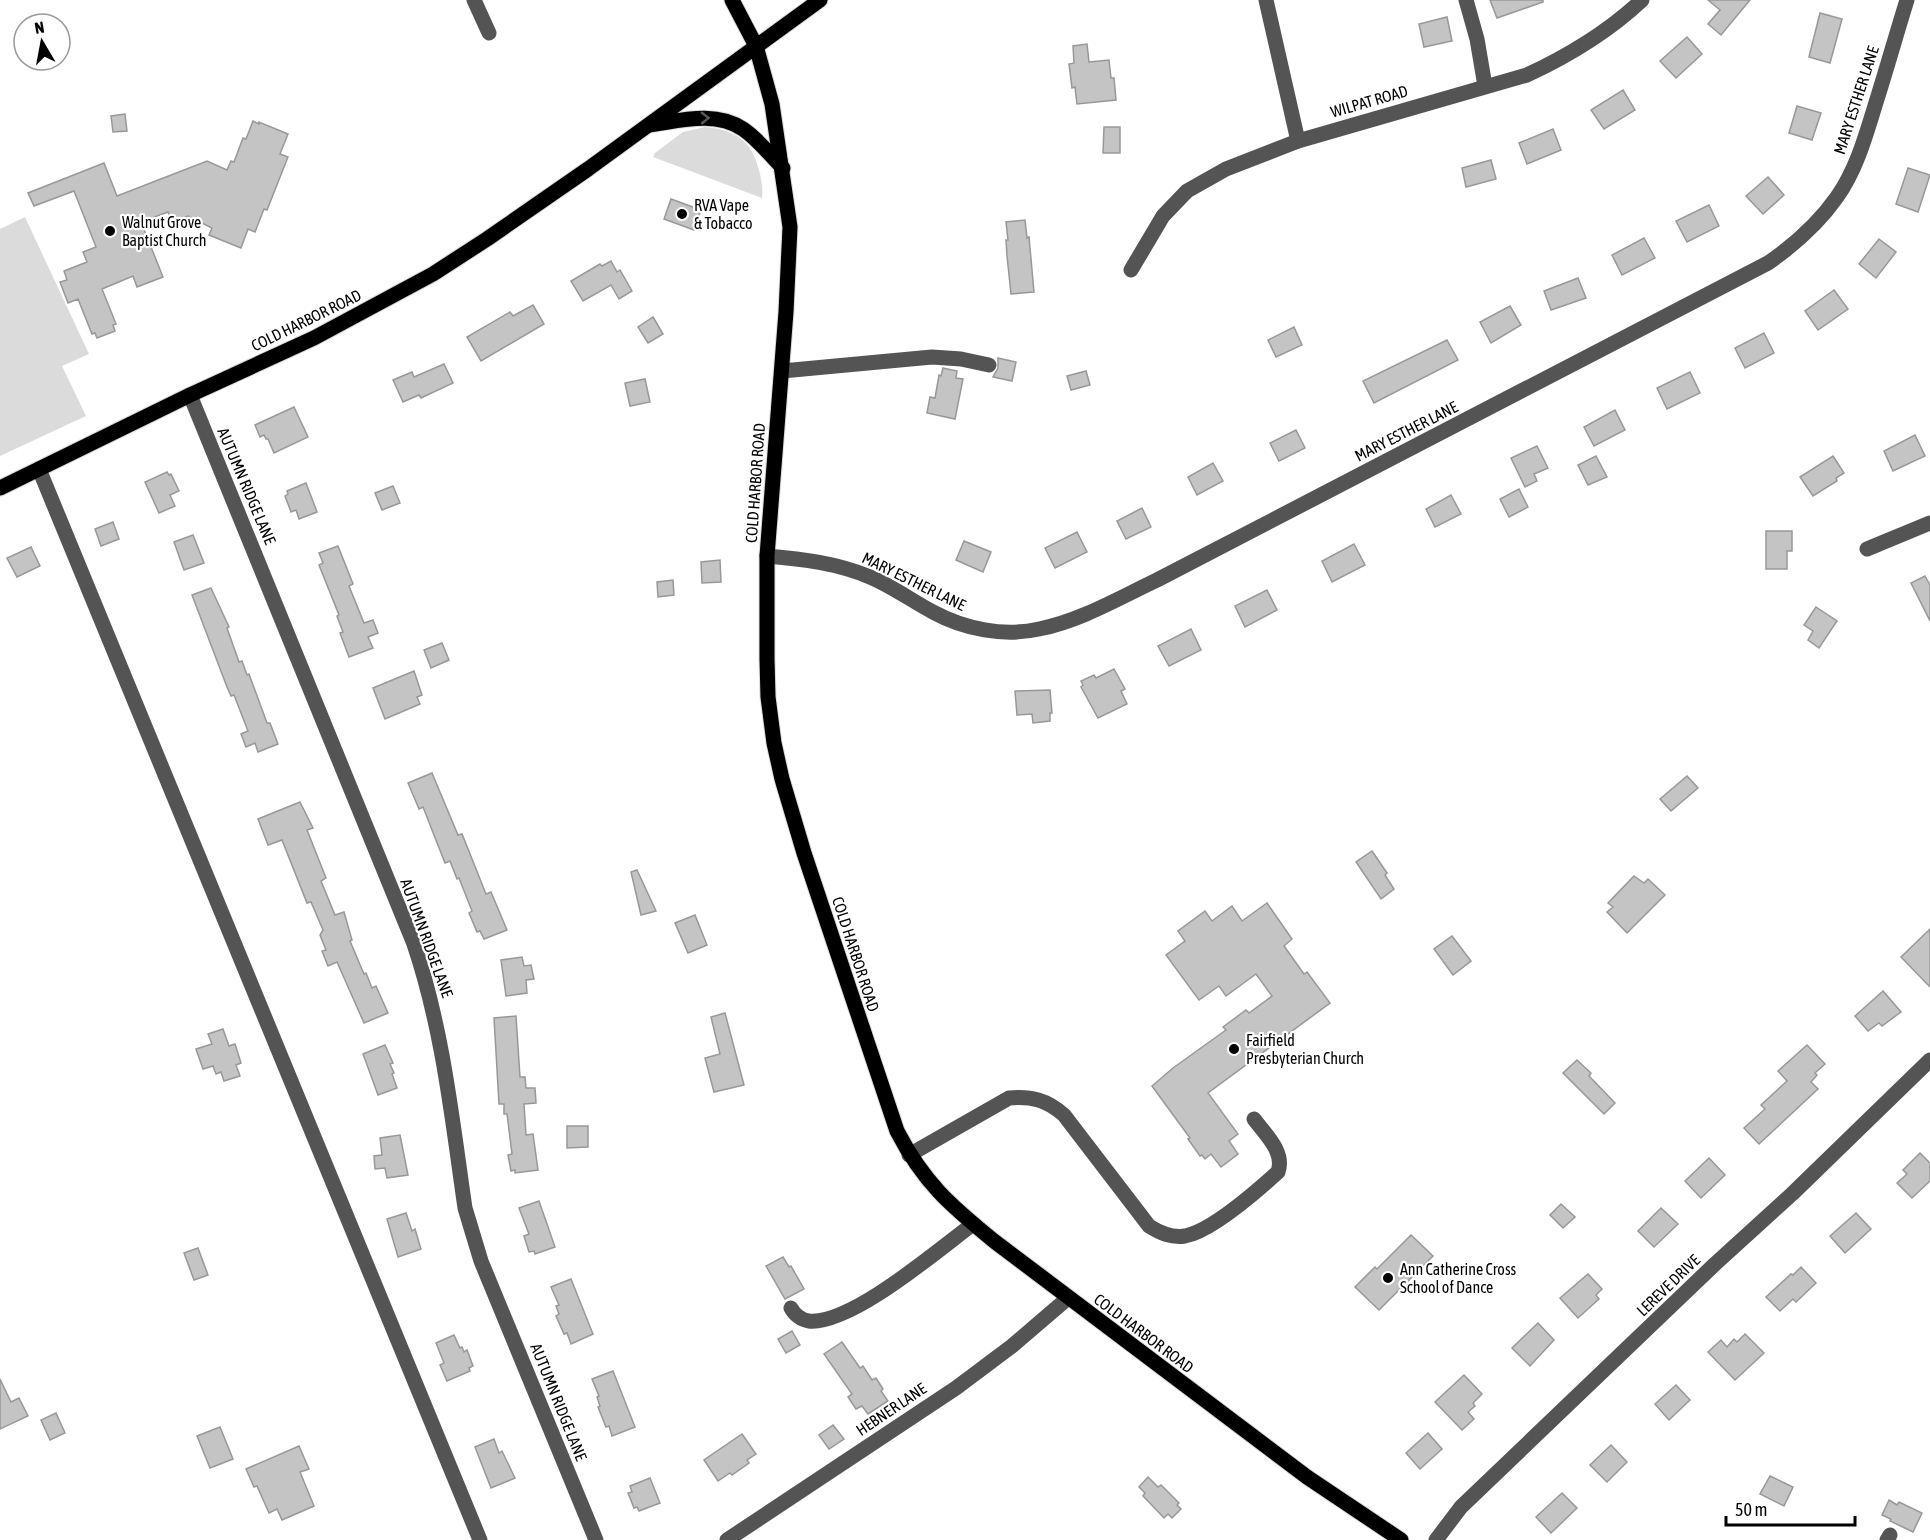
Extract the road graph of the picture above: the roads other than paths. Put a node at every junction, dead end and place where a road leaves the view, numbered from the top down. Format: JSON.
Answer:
{"nodes":[{"id":1,"x":474,"y":0,"type":"edge"},
{"id":2,"x":732,"y":0,"type":"edge"},
{"id":3,"x":820,"y":0,"type":"edge"},
{"id":4,"x":1266,"y":0,"type":"edge"},
{"id":5,"x":1466,"y":0,"type":"edge"},
{"id":6,"x":1642,"y":0,"type":"edge"},
{"id":7,"x":1907,"y":0,"type":"edge"},
{"id":8,"x":489,"y":33,"type":"dead end"},
{"id":9,"x":756,"y":46,"type":"junction"},
{"id":10,"x":1485,"y":86,"type":"junction"},
{"id":11,"x":647,"y":125,"type":"junction"},
{"id":12,"x":1298,"y":141,"type":"junction"},
{"id":13,"x":783,"y":168,"type":"junction"},
{"id":14,"x":1131,"y":270,"type":"dead end"},
{"id":15,"x":989,"y":365,"type":"dead end"},
{"id":16,"x":782,"y":371,"type":"junction"},
{"id":17,"x":190,"y":395,"type":"junction"},
{"id":18,"x":39,"y":469,"type":"junction"},
{"id":19,"x":0,"y":488,"type":"edge"},
{"id":20,"x":1930,"y":522,"type":"edge"},
{"id":21,"x":1867,"y":549,"type":"dead end"},
{"id":22,"x":767,"y":556,"type":"junction"},
{"id":23,"x":1930,"y":1060,"type":"edge"},
{"id":24,"x":1254,"y":1119,"type":"dead end"},
{"id":25,"x":909,"y":1155,"type":"junction"},
{"id":26,"x":973,"y":1224,"type":"junction"},
{"id":27,"x":1068,"y":1298,"type":"junction"},
{"id":28,"x":791,"y":1308,"type":"dead end"},
{"id":29,"x":480,"y":1540,"type":"edge"},
{"id":30,"x":596,"y":1540,"type":"edge"},
{"id":31,"x":727,"y":1540,"type":"edge"},
{"id":32,"x":1401,"y":1540,"type":"edge"},
{"id":33,"x":1436,"y":1540,"type":"edge"}],
"edges":[{"from":1,"to":8,"type":"street"},
{"from":2,"to":9,"type":"main road"},
{"from":3,"to":9,"type":"main road"},
{"from":4,"to":12,"type":"street"},
{"from":5,"to":10,"type":"street"},
{"from":6,"to":10,"type":"street","name":"WILPAT ROAD"},
{"from":7,"to":22,"type":"street","name":"MARY ESTHER LANE"},
{"from":9,"to":11,"type":"main road","name":"COLD HARBOR ROAD"},
{"from":9,"to":13,"type":"main road","name":"COLD HARBOR ROAD"},
{"from":10,"to":12,"type":"street","name":"WILPAT ROAD"},
{"from":11,"to":13,"type":"main road","one_way":true},
{"from":11,"to":17,"type":"main road","name":"COLD HARBOR ROAD"},
{"from":12,"to":14,"type":"street","name":"WILPAT ROAD"},
{"from":13,"to":16,"type":"main road","name":"COLD HARBOR ROAD"},
{"from":15,"to":16,"type":"street"},
{"from":16,"to":22,"type":"main road","name":"COLD HARBOR ROAD"},
{"from":17,"to":18,"type":"main road","name":"COLD HARBOR ROAD"},
{"from":17,"to":30,"type":"street","name":"AUTUMN RIDGE LANE"},
{"from":18,"to":19,"type":"main road","name":"COLD HARBOR ROAD"},
{"from":18,"to":29,"type":"street"},
{"from":20,"to":21,"type":"street"},
{"from":22,"to":25,"type":"main road","name":"COLD HARBOR ROAD"},
{"from":23,"to":33,"type":"street","name":"LEREVE DRIVE"},
{"from":24,"to":25,"type":"street"},
{"from":25,"to":26,"type":"main road","name":"COLD HARBOR ROAD"},
{"from":26,"to":27,"type":"main road","name":"COLD HARBOR ROAD"},
{"from":26,"to":28,"type":"street"},
{"from":27,"to":31,"type":"street","name":"HEBNER LANE"},
{"from":27,"to":32,"type":"main road","name":"COLD HARBOR ROAD"}]}
